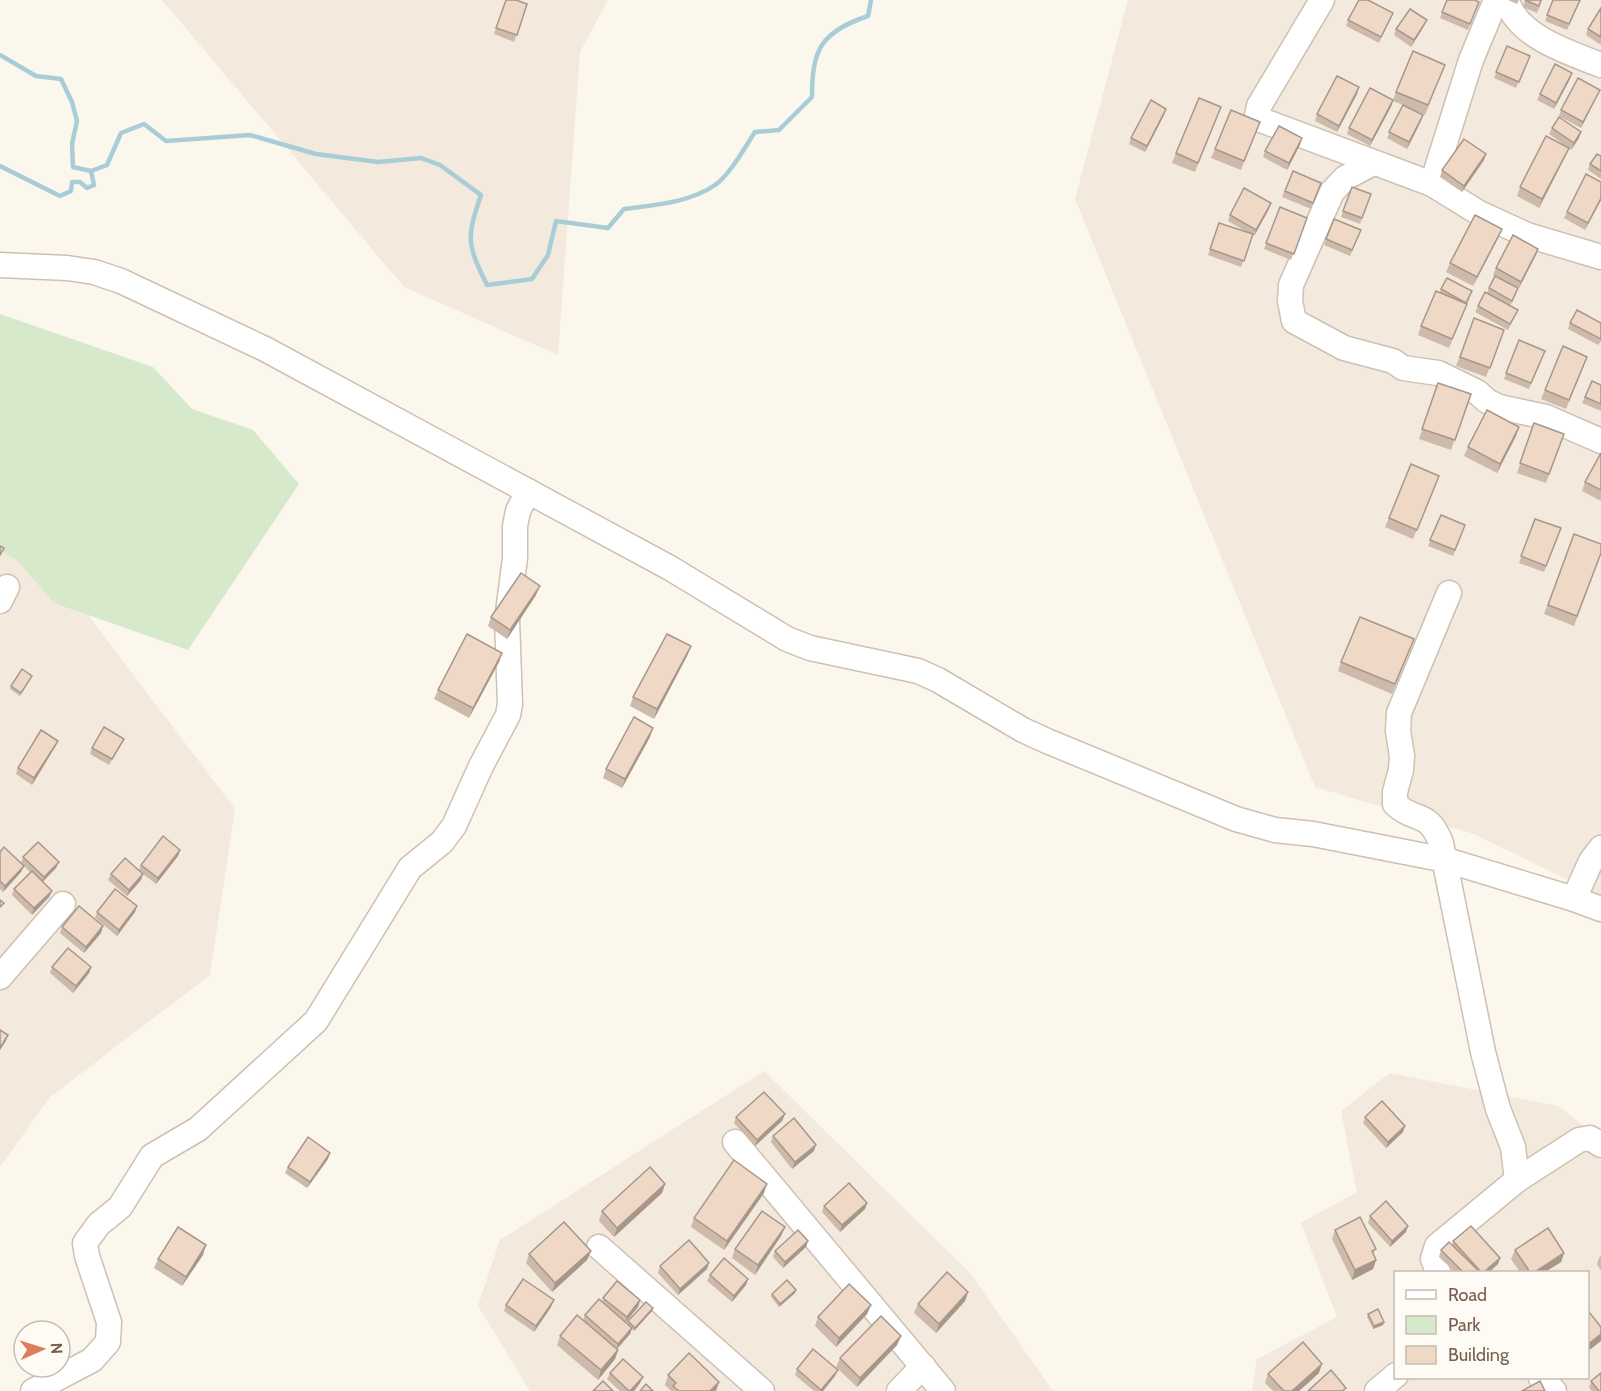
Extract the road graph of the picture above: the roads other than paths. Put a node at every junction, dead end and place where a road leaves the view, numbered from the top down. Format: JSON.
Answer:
{"nodes":[{"id":1,"x":1322,"y":0,"type":"edge"},
{"id":2,"x":1496,"y":0,"type":"edge"},
{"id":3,"x":1507,"y":0,"type":"edge"},
{"id":4,"x":1601,"y":65,"type":"edge"},
{"id":5,"x":1373,"y":163,"type":"junction"},
{"id":6,"x":1432,"y":184,"type":"junction"},
{"id":7,"x":1601,"y":257,"type":"edge"},
{"id":8,"x":0,"y":265,"type":"edge"},
{"id":9,"x":1601,"y":441,"type":"edge"},
{"id":10,"x":528,"y":491,"type":"junction"},
{"id":11,"x":1449,"y":592,"type":"dead end"},
{"id":12,"x":1601,"y":848,"type":"edge"},
{"id":13,"x":1446,"y":860,"type":"junction"},
{"id":14,"x":1575,"y":899,"type":"junction"},
{"id":15,"x":63,"y":904,"type":"dead end"},
{"id":16,"x":1601,"y":909,"type":"edge"},
{"id":17,"x":0,"y":977,"type":"edge"},
{"id":18,"x":735,"y":1142,"type":"dead end"},
{"id":19,"x":1601,"y":1145,"type":"edge"},
{"id":20,"x":1517,"y":1180,"type":"junction"},
{"id":21,"x":599,"y":1247,"type":"dead end"},
{"id":22,"x":1437,"y":1271,"type":"edge"},
{"id":23,"x":923,"y":1366,"type":"junction"},
{"id":24,"x":1394,"y":1376,"type":"edge"},
{"id":25,"x":1542,"y":1379,"type":"edge"},
{"id":26,"x":33,"y":1391,"type":"edge"},
{"id":27,"x":762,"y":1391,"type":"edge"},
{"id":28,"x":899,"y":1391,"type":"edge"},
{"id":29,"x":943,"y":1391,"type":"edge"},
{"id":30,"x":1377,"y":1391,"type":"edge"},
{"id":31,"x":1554,"y":1391,"type":"edge"}],
"edges":[{"from":1,"to":5,"type":"street"},
{"from":2,"to":6,"type":"street"},
{"from":3,"to":4,"type":"street"},
{"from":5,"to":6,"type":"street"},
{"from":5,"to":9,"type":"street"},
{"from":6,"to":7,"type":"street"},
{"from":8,"to":10,"type":"street"},
{"from":10,"to":13,"type":"street"},
{"from":10,"to":26,"type":"street"},
{"from":11,"to":13,"type":"street"},
{"from":12,"to":14,"type":"street"},
{"from":13,"to":14,"type":"street"},
{"from":13,"to":20,"type":"street"},
{"from":14,"to":16,"type":"street"},
{"from":15,"to":17,"type":"street"},
{"from":18,"to":23,"type":"street"},
{"from":19,"to":20,"type":"street"},
{"from":20,"to":22,"type":"street"},
{"from":21,"to":27,"type":"street"},
{"from":23,"to":28,"type":"street"},
{"from":23,"to":29,"type":"street"},
{"from":24,"to":30,"type":"street"},
{"from":25,"to":31,"type":"street"}]}
